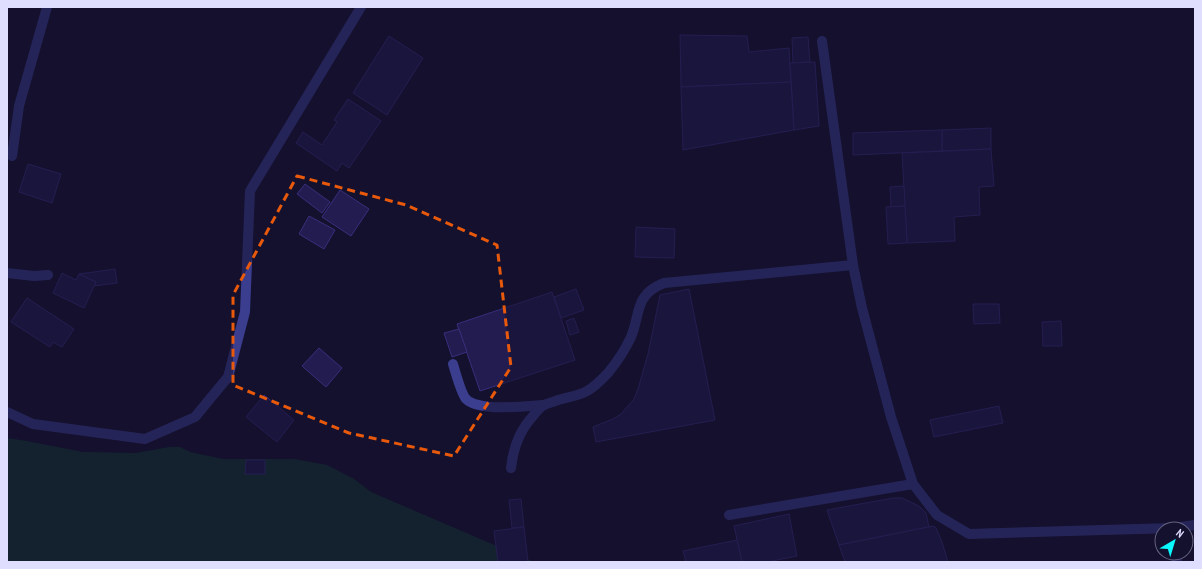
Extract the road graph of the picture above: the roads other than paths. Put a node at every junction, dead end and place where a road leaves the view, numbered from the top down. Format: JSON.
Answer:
{"nodes":[{"id":1,"x":47,"y":7,"type":"edge"},
{"id":2,"x":360,"y":7,"type":"edge"},
{"id":3,"x":822,"y":41,"type":"dead end"},
{"id":4,"x":12,"y":156,"type":"dead end"},
{"id":5,"x":853,"y":265,"type":"junction"},
{"id":6,"x":7,"y":273,"type":"edge"},
{"id":7,"x":48,"y":275,"type":"dead end"},
{"id":8,"x":453,"y":364,"type":"dead end"},
{"id":9,"x":543,"y":405,"type":"junction"},
{"id":10,"x":7,"y":412,"type":"edge"},
{"id":11,"x":511,"y":468,"type":"dead end"},
{"id":12,"x":913,"y":484,"type":"junction"},
{"id":13,"x":729,"y":515,"type":"dead end"},
{"id":14,"x":1154,"y":529,"type":"edge"}],
"edges":[{"from":1,"to":4,"type":"street"},
{"from":2,"to":10,"type":"street"},
{"from":3,"to":5,"type":"street"},
{"from":5,"to":9,"type":"street"},
{"from":5,"to":12,"type":"street"},
{"from":6,"to":7,"type":"street"},
{"from":8,"to":9,"type":"street"},
{"from":9,"to":11,"type":"street"},
{"from":12,"to":13,"type":"street"},
{"from":12,"to":14,"type":"street"}]}
